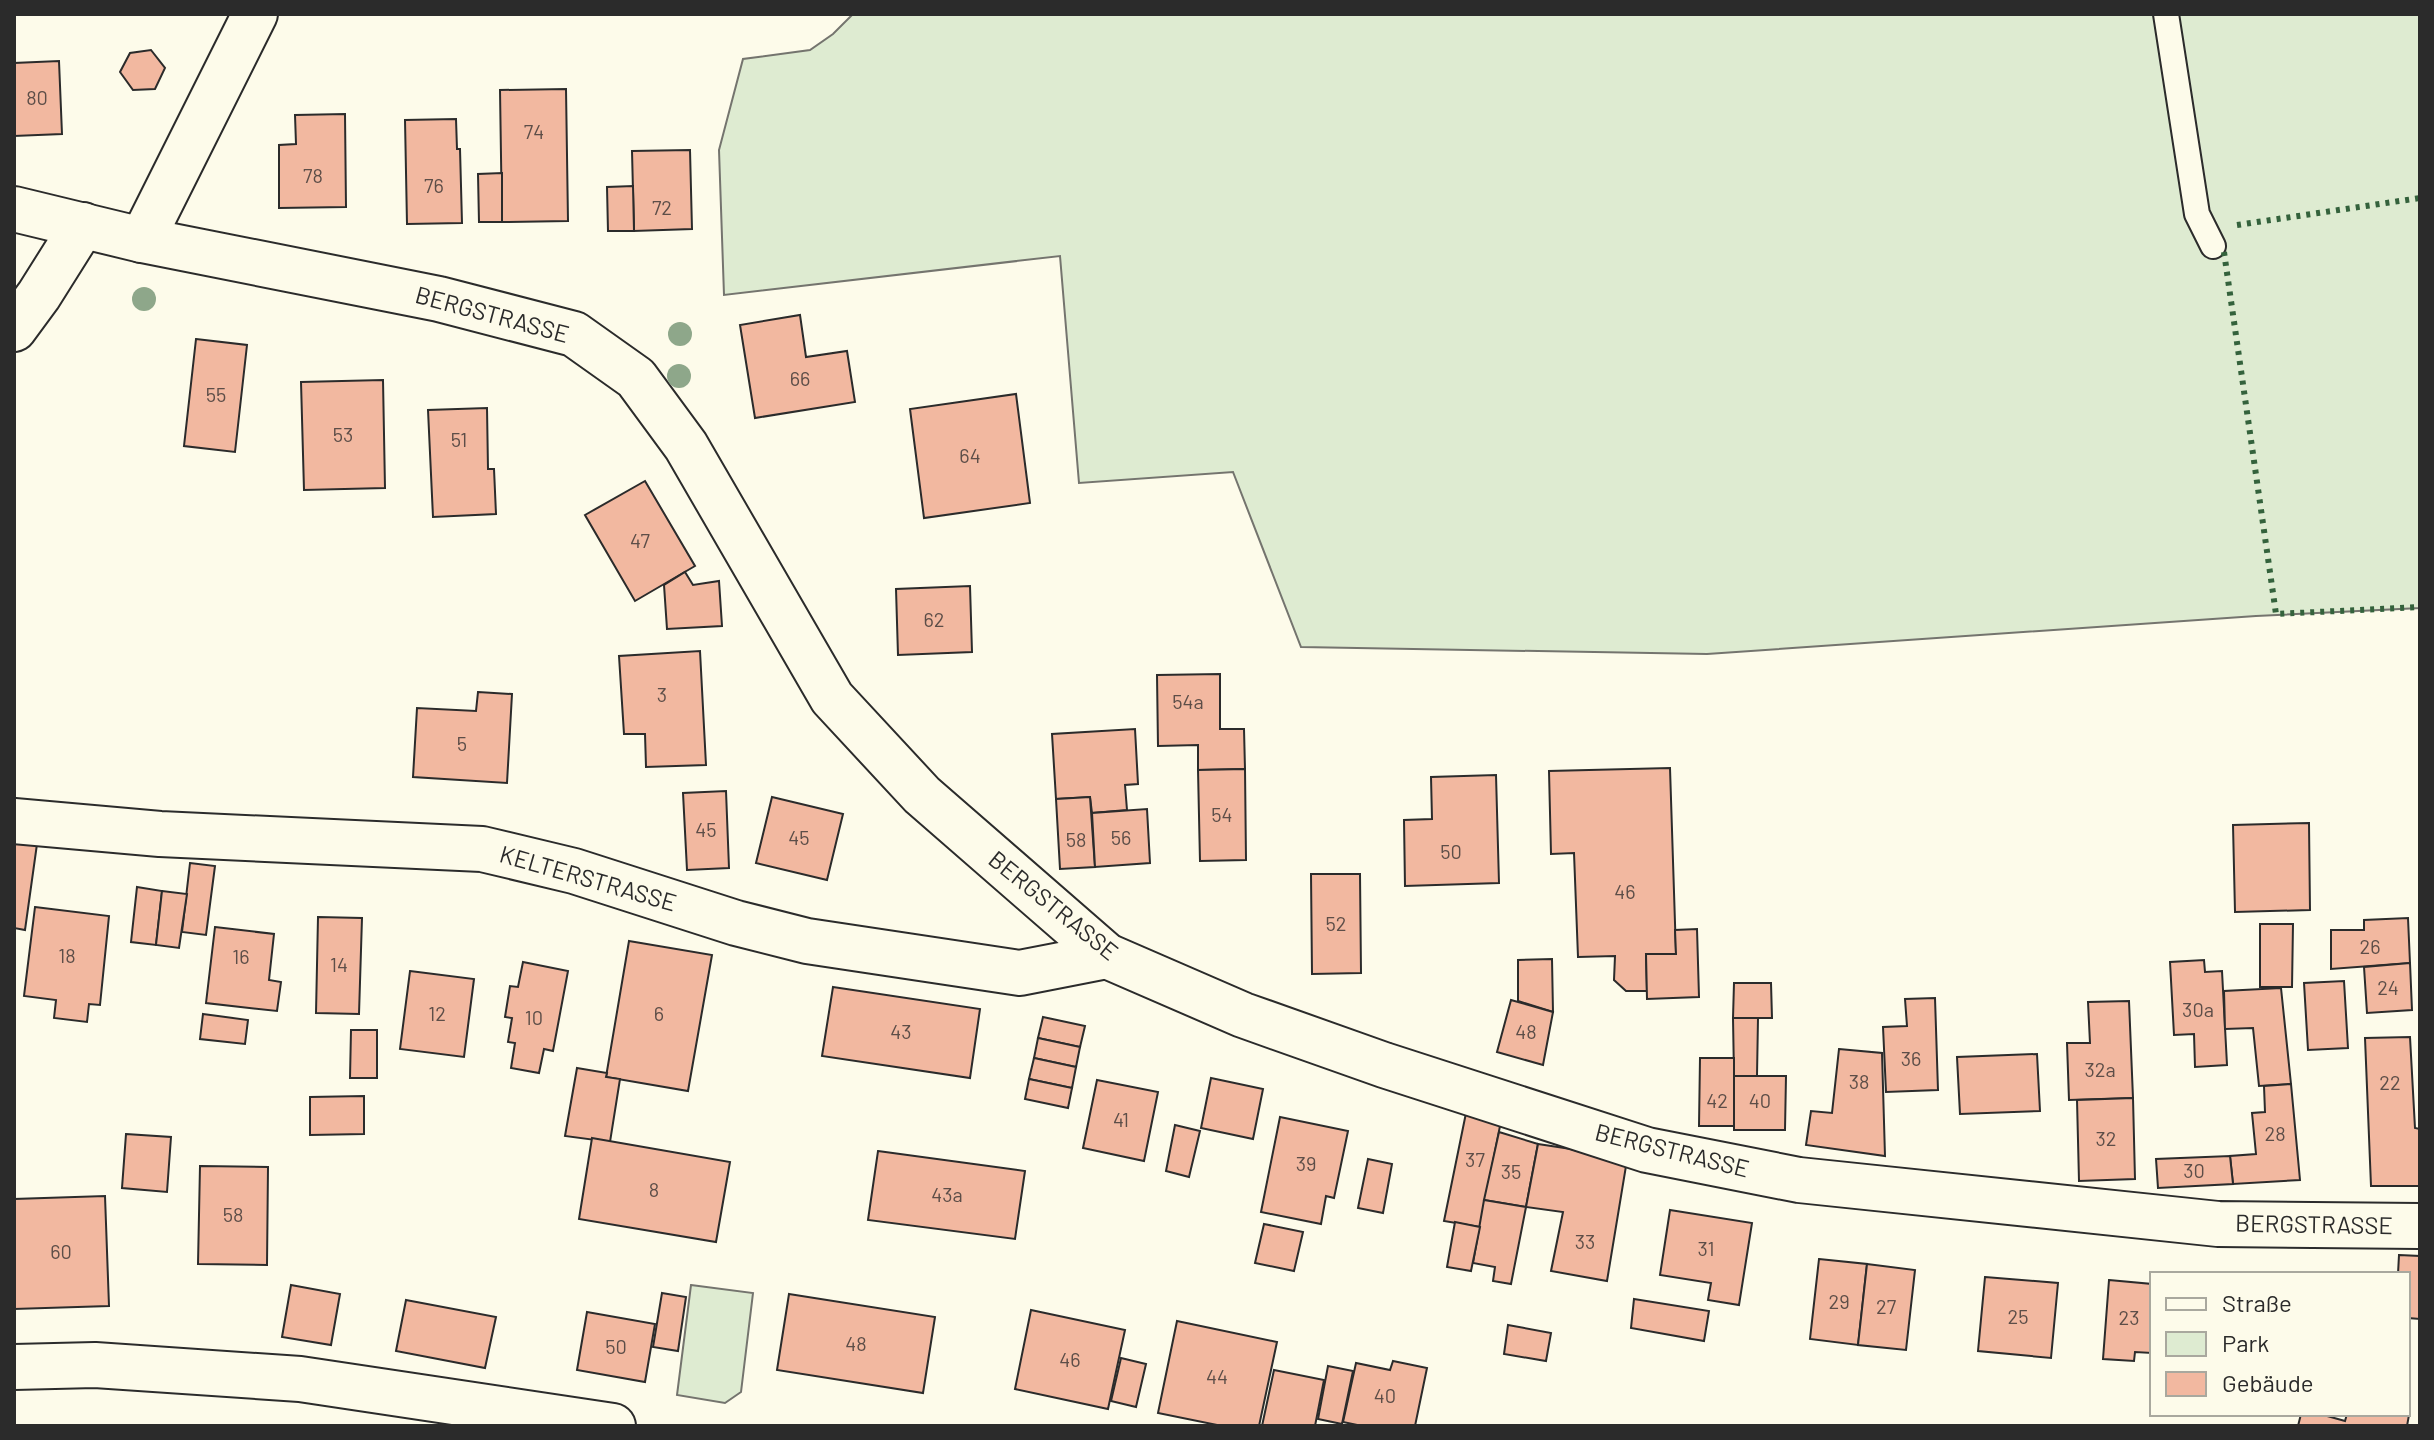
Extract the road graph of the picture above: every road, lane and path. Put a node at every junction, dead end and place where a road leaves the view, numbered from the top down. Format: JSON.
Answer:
{"nodes":[{"id":1,"x":255,"y":14,"type":"edge"},
{"id":2,"x":2166,"y":14,"type":"edge"},
{"id":3,"x":14,"y":209,"type":"edge"},
{"id":4,"x":83,"y":225,"type":"junction"},
{"id":5,"x":142,"y":240,"type":"junction"},
{"id":6,"x":2213,"y":246,"type":"dead end"},
{"id":7,"x":14,"y":329,"type":"edge"},
{"id":8,"x":14,"y":821,"type":"edge"},
{"id":9,"x":1107,"y":956,"type":"junction"},
{"id":10,"x":2420,"y":1226,"type":"edge"},
{"id":11,"x":14,"y":1367,"type":"edge"},
{"id":12,"x":613,"y":1426,"type":"edge"}],
"edges":[{"from":1,"to":5,"type":"street"},
{"from":2,"to":6,"type":"lane"},
{"from":3,"to":4,"type":"street","name":"BERGSTRASSE"},
{"from":4,"to":5,"type":"street","name":"BERGSTRASSE"},
{"from":4,"to":7,"type":"street"},
{"from":5,"to":9,"type":"street","name":"BERGSTRASSE"},
{"from":8,"to":9,"type":"street","name":"KELTERSTRASSE"},
{"from":9,"to":10,"type":"street","name":"BERGSTRASSE"},
{"from":11,"to":12,"type":"street"}]}
